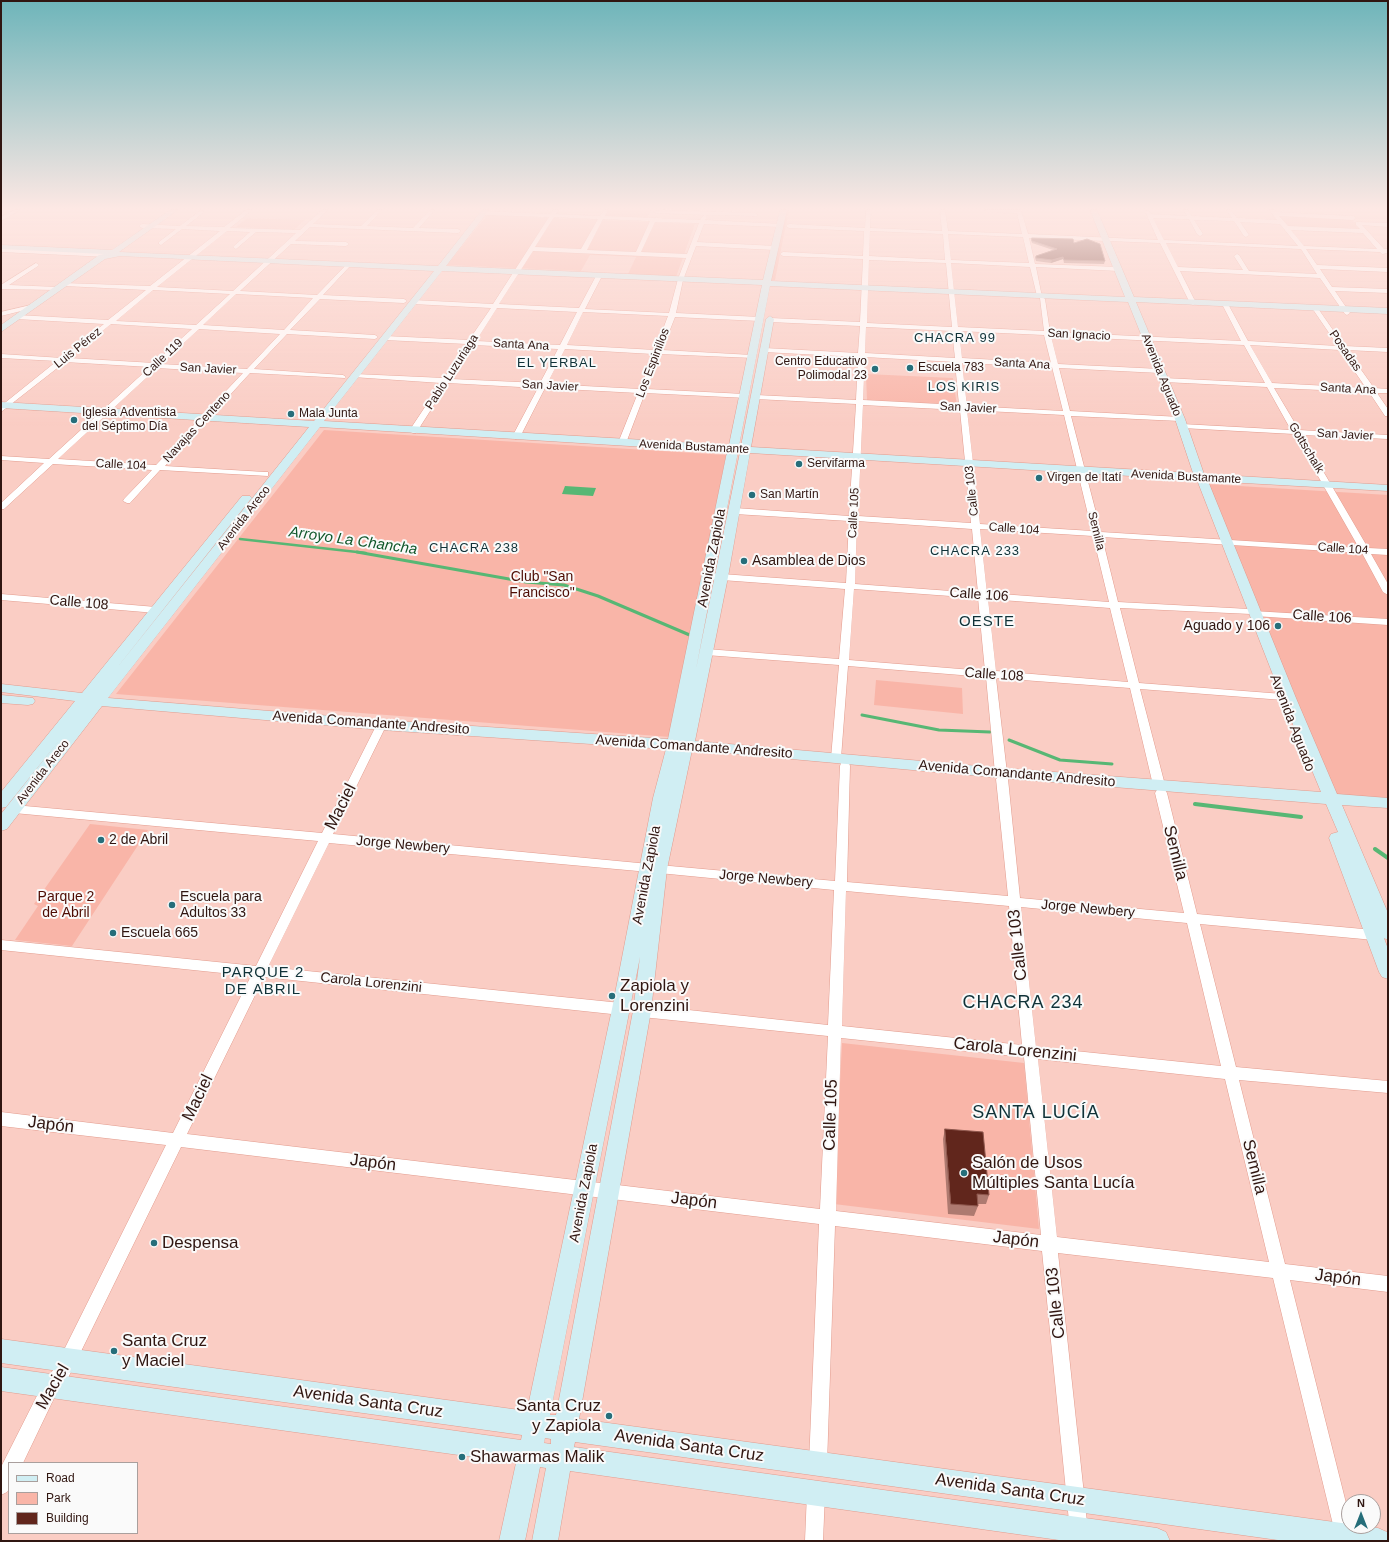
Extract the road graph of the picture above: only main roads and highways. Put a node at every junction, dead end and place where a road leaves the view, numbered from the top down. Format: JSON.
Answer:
{"nodes":[{"id":1,"x":68,"y":282,"type":"edge"},
{"id":2,"x":420,"y":282,"type":"edge"},
{"id":3,"x":427,"y":282,"type":"edge"},
{"id":4,"x":741,"y":282,"type":"edge"},
{"id":5,"x":1124,"y":282,"type":"edge"},
{"id":6,"x":773,"y":283,"type":"junction"},
{"id":7,"x":1132,"y":301,"type":"junction"},
{"id":8,"x":408,"y":302,"type":"junction"},
{"id":9,"x":1226,"y":306,"type":"junction"},
{"id":10,"x":1345,"y":311,"type":"junction"},
{"id":11,"x":1388,"y":311,"type":"edge"},
{"id":12,"x":1388,"y":315,"type":"edge"},
{"id":13,"x":765,"y":319,"type":"junction"},
{"id":14,"x":1,"y":329,"type":"edge"},
{"id":15,"x":3,"y":407,"type":"edge"},
{"id":16,"x":312,"y":424,"type":"junction"},
{"id":17,"x":734,"y":450,"type":"junction"},
{"id":18,"x":746,"y":450,"type":"junction"},
{"id":19,"x":1199,"y":477,"type":"junction"},
{"id":20,"x":1388,"y":488,"type":"edge"},
{"id":21,"x":1252,"y":612,"type":"junction"},
{"id":22,"x":703,"y":640,"type":"junction"},
{"id":23,"x":1,"y":688,"type":"edge"},
{"id":24,"x":1,"y":699,"type":"edge"},
{"id":25,"x":89,"y":703,"type":"junction"},
{"id":26,"x":679,"y":749,"type":"junction"},
{"id":27,"x":1328,"y":803,"type":"junction"},
{"id":28,"x":1388,"y":803,"type":"edge"},
{"id":29,"x":7,"y":806,"type":"edge"},
{"id":30,"x":1388,"y":812,"type":"edge"},
{"id":31,"x":1,"y":825,"type":"edge"},
{"id":32,"x":654,"y":869,"type":"junction"},
{"id":33,"x":1381,"y":934,"type":"edge"},
{"id":34,"x":1388,"y":972,"type":"edge"},
{"id":35,"x":1,"y":1351,"type":"edge"},
{"id":36,"x":1,"y":1379,"type":"edge"},
{"id":37,"x":537,"y":1425,"type":"junction"},
{"id":38,"x":565,"y":1429,"type":"junction"},
{"id":39,"x":530,"y":1453,"type":"junction"},
{"id":40,"x":560,"y":1457,"type":"junction"},
{"id":41,"x":1080,"y":1536,"type":"edge"},
{"id":42,"x":1345,"y":1539,"type":"edge"},
{"id":43,"x":512,"y":1541,"type":"edge"},
{"id":44,"x":545,"y":1541,"type":"edge"},
{"id":45,"x":1157,"y":1541,"type":"edge"},
{"id":46,"x":1378,"y":1541,"type":"edge"}],
"edges":[{"from":1,"to":14,"type":"main road"},
{"from":2,"to":8,"type":"main road","name":"Avenida Areco"},
{"from":3,"to":8,"type":"main road","name":"Avenida Areco"},
{"from":4,"to":6,"type":"main road"},
{"from":5,"to":7,"type":"main road","name":"Avenida Aguado"},
{"from":6,"to":7,"type":"main road"},
{"from":6,"to":13,"type":"main road","name":"Avenida Zapiola"},
{"from":7,"to":9,"type":"main road"},
{"from":7,"to":9,"type":"main road"},
{"from":7,"to":19,"type":"main road","name":"Avenida Aguado"},
{"from":8,"to":16,"type":"main road","name":"Avenida Areco"},
{"from":8,"to":16,"type":"main road","name":"Avenida Areco"},
{"from":9,"to":10,"type":"main road"},
{"from":10,"to":11,"type":"main road"},
{"from":10,"to":12,"type":"main road"},
{"from":13,"to":17,"type":"main road","name":"Avenida Zapiola"},
{"from":13,"to":18,"type":"main road","name":"Avenida Zapiola"},
{"from":15,"to":16,"type":"main road","name":"Avenida Bustamante"},
{"from":16,"to":17,"type":"main road","name":"Avenida Bustamante"},
{"from":16,"to":25,"type":"main road","name":"Avenida Areco"},
{"from":16,"to":25,"type":"main road","name":"Avenida Areco"},
{"from":17,"to":18,"type":"main road","name":"Avenida Bustamante"},
{"from":17,"to":22,"type":"main road","name":"Avenida Zapiola"},
{"from":18,"to":19,"type":"main road","name":"Avenida Bustamante"},
{"from":18,"to":22,"type":"main road","name":"Avenida Zapiola"},
{"from":19,"to":20,"type":"main road","name":"Avenida Bustamante"},
{"from":19,"to":21,"type":"main road","name":"Avenida Aguado"},
{"from":21,"to":27,"type":"main road","name":"Avenida Aguado"},
{"from":21,"to":27,"type":"main road","name":"Avenida Aguado"},
{"from":22,"to":26,"type":"main road","name":"Avenida Zapiola"},
{"from":23,"to":25,"type":"main road","name":"Avenida Comandante Andresito"},
{"from":24,"to":25,"type":"main road","name":"Avenida Comandante Andresito"},
{"from":25,"to":26,"type":"main road","name":"Avenida Comandante Andresito"},
{"from":25,"to":26,"type":"main road","name":"Avenida Comandante Andresito"},
{"from":25,"to":29,"type":"main road","name":"Avenida Areco"},
{"from":26,"to":27,"type":"main road","name":"Avenida Comandante Andresito"},
{"from":26,"to":32,"type":"main road","name":"Avenida Zapiola"},
{"from":27,"to":28,"type":"main road","name":"Avenida Comandante Andresito"},
{"from":27,"to":30,"type":"main road","name":"Avenida Comandante Andresito"},
{"from":27,"to":33,"type":"main road","name":"Avenida Aguado"},
{"from":29,"to":31,"type":"main road","name":"Avenida Areco"},
{"from":32,"to":37,"type":"main road","name":"Avenida Zapiola"},
{"from":32,"to":38,"type":"main road","name":"Avenida Zapiola"},
{"from":33,"to":34,"type":"main road","name":"Avenida Aguado"},
{"from":35,"to":37,"type":"main road","name":"Avenida Santa Cruz"},
{"from":36,"to":39,"type":"main road","name":"Avenida Santa Cruz"},
{"from":37,"to":38,"type":"main road","name":"Avenida Santa Cruz"},
{"from":37,"to":39,"type":"main road","name":"Avenida Zapiola"},
{"from":38,"to":40,"type":"main road","name":"Avenida Zapiola"},
{"from":38,"to":42,"type":"main road","name":"Avenida Santa Cruz"},
{"from":39,"to":40,"type":"main road","name":"Avenida Santa Cruz"},
{"from":39,"to":43,"type":"main road","name":"Avenida Zapiola"},
{"from":40,"to":41,"type":"main road","name":"Avenida Santa Cruz"},
{"from":40,"to":44,"type":"main road","name":"Avenida Zapiola"},
{"from":41,"to":45,"type":"main road","name":"Avenida Santa Cruz"},
{"from":42,"to":46,"type":"main road","name":"Avenida Santa Cruz"}]}
